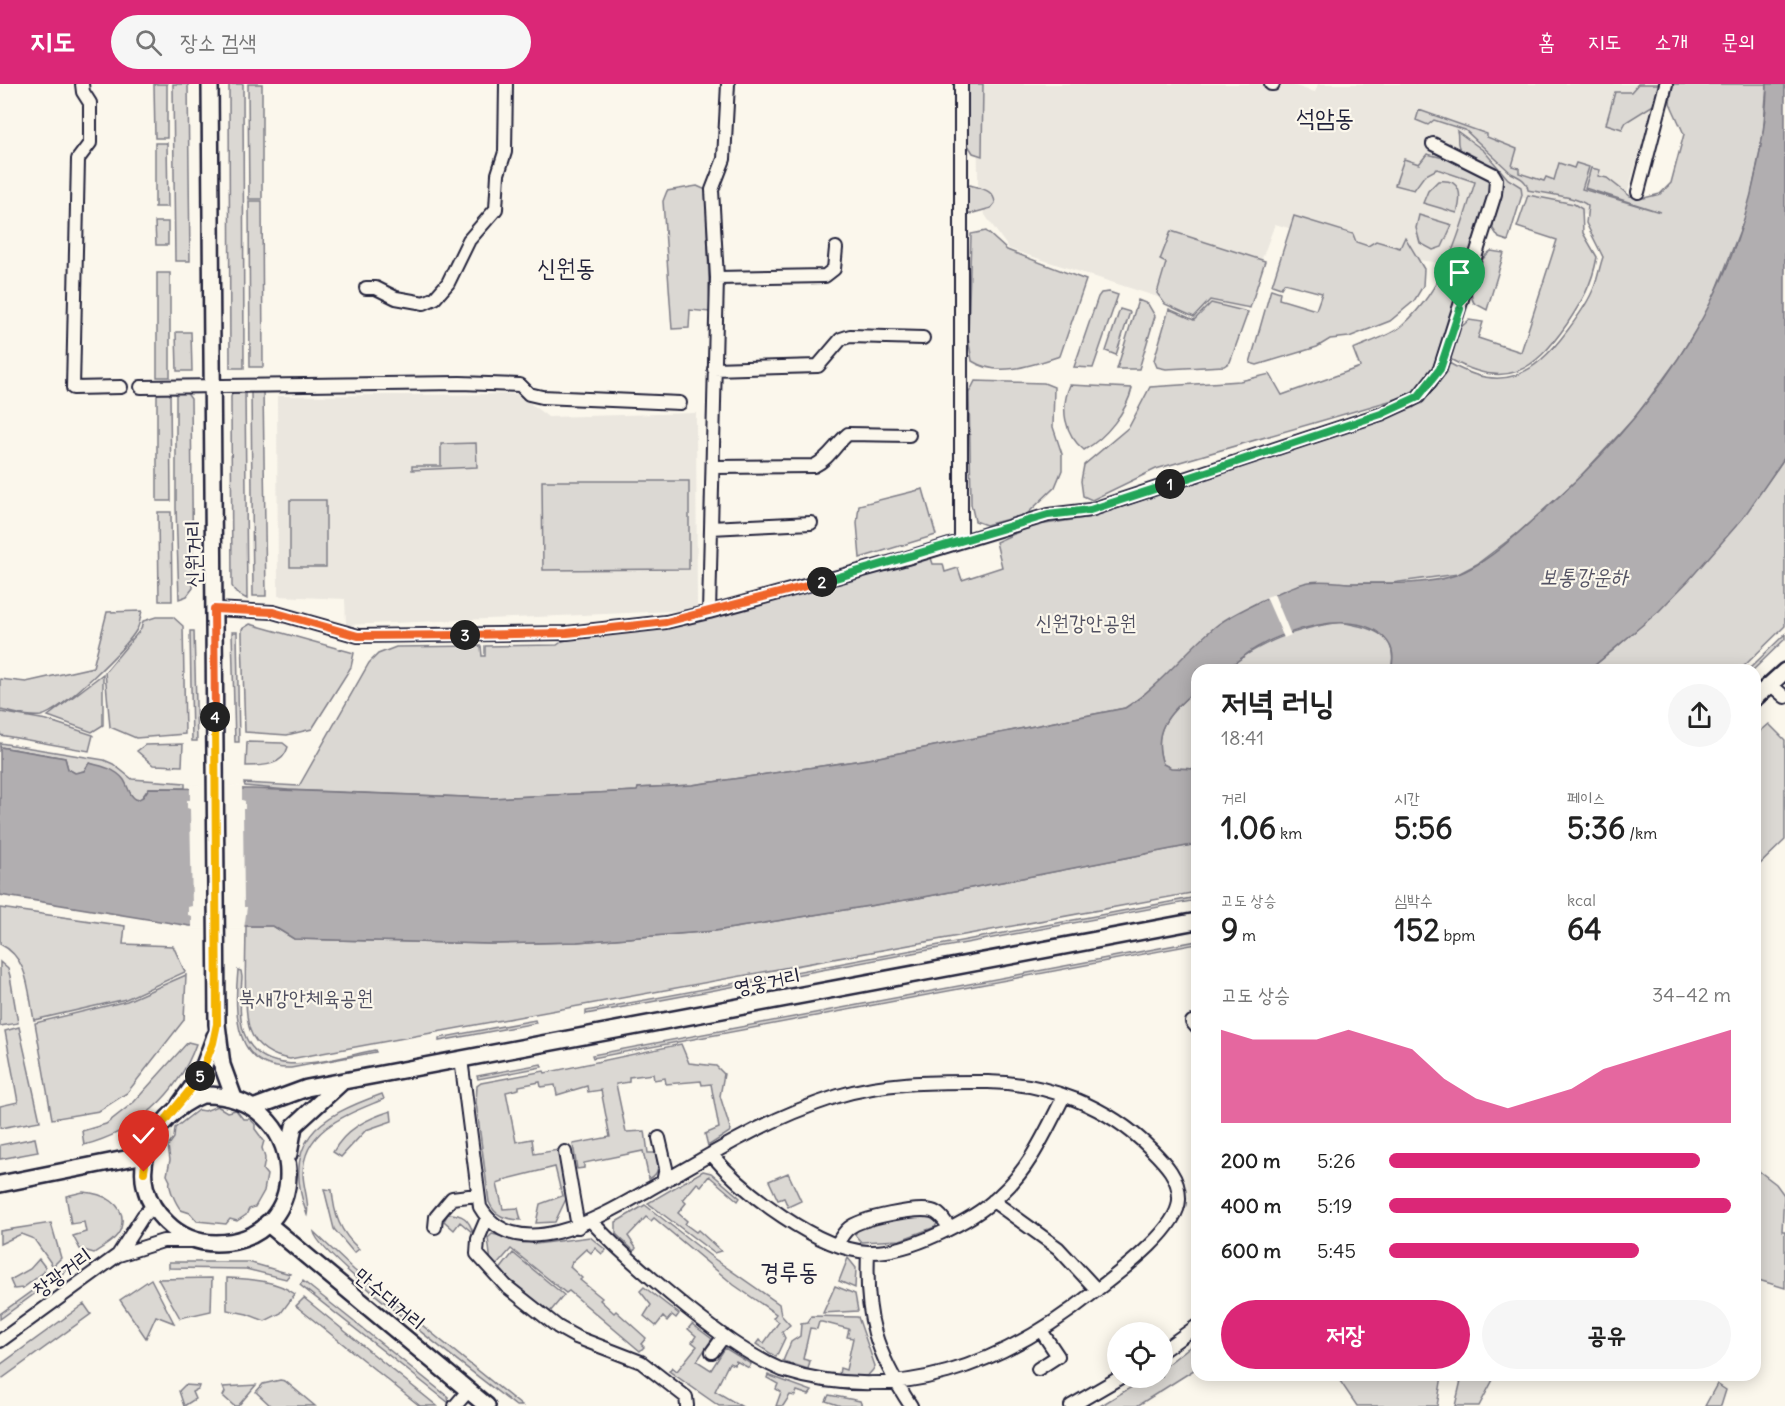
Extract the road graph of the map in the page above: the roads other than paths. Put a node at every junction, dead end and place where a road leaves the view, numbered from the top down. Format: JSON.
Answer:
{"nodes":[{"id":1,"x":82,"y":84,"type":"edge"},
{"id":2,"x":210,"y":84,"type":"edge"},
{"id":3,"x":506,"y":84,"type":"edge"},
{"id":4,"x":728,"y":84,"type":"edge"},
{"id":5,"x":961,"y":84,"type":"edge"},
{"id":6,"x":1666,"y":84,"type":"edge"},
{"id":7,"x":1433,"y":144,"type":"dead end"},
{"id":8,"x":1638,"y":192,"type":"dead end"},
{"id":9,"x":836,"y":249,"type":"dead end"},
{"id":10,"x":717,"y":278,"type":"junction"},
{"id":11,"x":366,"y":288,"type":"dead end"},
{"id":12,"x":923,"y":338,"type":"dead end"},
{"id":13,"x":714,"y":369,"type":"junction"},
{"id":14,"x":212,"y":386,"type":"junction"},
{"id":15,"x":121,"y":387,"type":"dead end"},
{"id":16,"x":141,"y":387,"type":"dead end"},
{"id":17,"x":680,"y":403,"type":"dead end"},
{"id":18,"x":909,"y":435,"type":"dead end"},
{"id":19,"x":713,"y":468,"type":"junction"},
{"id":20,"x":811,"y":523,"type":"dead end"},
{"id":21,"x":711,"y":528,"type":"junction"},
{"id":22,"x":961,"y":540,"type":"junction"},
{"id":23,"x":214,"y":609,"type":"junction"},
{"id":24,"x":709,"y":612,"type":"junction"},
{"id":25,"x":1785,"y":670,"type":"edge"},
{"id":26,"x":1770,"y":684,"type":"junction"},
{"id":27,"x":1761,"y":692,"type":"edge"},
{"id":28,"x":1785,"y":697,"type":"edge"},
{"id":29,"x":1191,"y":922,"type":"edge"},
{"id":30,"x":217,"y":1024,"type":"junction"},
{"id":31,"x":461,"y":1059,"type":"junction"},
{"id":32,"x":344,"y":1081,"type":"junction"},
{"id":33,"x":1064,"y":1096,"type":"junction"},
{"id":34,"x":234,"y":1098,"type":"junction"},
{"id":35,"x":253,"y":1108,"type":"junction"},
{"id":36,"x":174,"y":1110,"type":"junction"},
{"id":37,"x":659,"y":1138,"type":"dead end"},
{"id":38,"x":565,"y":1152,"type":"dead end"},
{"id":39,"x":146,"y":1155,"type":"junction"},
{"id":40,"x":712,"y":1155,"type":"junction"},
{"id":41,"x":289,"y":1169,"type":"junction"},
{"id":42,"x":663,"y":1182,"type":"junction"},
{"id":43,"x":0,"y":1184,"type":"edge"},
{"id":44,"x":477,"y":1195,"type":"junction"},
{"id":45,"x":993,"y":1201,"type":"junction"},
{"id":46,"x":153,"y":1206,"type":"junction"},
{"id":47,"x":486,"y":1218,"type":"junction"},
{"id":48,"x":592,"y":1222,"type":"junction"},
{"id":49,"x":267,"y":1223,"type":"junction"},
{"id":50,"x":435,"y":1227,"type":"dead end"},
{"id":51,"x":578,"y":1227,"type":"junction"},
{"id":52,"x":949,"y":1227,"type":"junction"},
{"id":53,"x":209,"y":1243,"type":"junction"},
{"id":54,"x":838,"y":1243,"type":"junction"},
{"id":55,"x":868,"y":1252,"type":"junction"},
{"id":56,"x":118,"y":1255,"type":"junction"},
{"id":57,"x":1097,"y":1290,"type":"junction"},
{"id":58,"x":1191,"y":1330,"type":"edge"},
{"id":59,"x":1042,"y":1332,"type":"junction"},
{"id":60,"x":724,"y":1336,"type":"junction"},
{"id":61,"x":0,"y":1341,"type":"edge"},
{"id":62,"x":1173,"y":1343,"type":"edge"},
{"id":63,"x":712,"y":1352,"type":"dead end"},
{"id":64,"x":1038,"y":1368,"type":"dead end"},
{"id":65,"x":1107,"y":1385,"type":"edge"},
{"id":66,"x":897,"y":1386,"type":"junction"},
{"id":67,"x":468,"y":1391,"type":"junction"},
{"id":68,"x":455,"y":1406,"type":"edge"},
{"id":69,"x":488,"y":1406,"type":"edge"},
{"id":70,"x":687,"y":1406,"type":"edge"},
{"id":71,"x":910,"y":1406,"type":"edge"},
{"id":72,"x":1071,"y":1406,"type":"edge"}],
"edges":[{"from":1,"to":15,"type":"street"},
{"from":2,"to":14,"type":"main road","name":"신원거리"},
{"from":3,"to":11,"type":"street"},
{"from":4,"to":10,"type":"street"},
{"from":5,"to":22,"type":"street"},
{"from":6,"to":8,"type":"street"},
{"from":7,"to":22,"type":"street"},
{"from":9,"to":10,"type":"street"},
{"from":10,"to":13,"type":"street"},
{"from":12,"to":13,"type":"street"},
{"from":13,"to":19,"type":"street"},
{"from":14,"to":16,"type":"street"},
{"from":14,"to":17,"type":"street"},
{"from":14,"to":23,"type":"main road","name":"신원거리"},
{"from":18,"to":19,"type":"street"},
{"from":19,"to":21,"type":"street"},
{"from":20,"to":21,"type":"street"},
{"from":21,"to":24,"type":"street"},
{"from":22,"to":24,"type":"street"},
{"from":23,"to":24,"type":"street"},
{"from":23,"to":30,"type":"main road","name":"신원거리"},
{"from":25,"to":26,"type":"main road"},
{"from":26,"to":27,"type":"main road"},
{"from":26,"to":28,"type":"street"},
{"from":29,"to":31,"type":"main road","name":"영웅거리"},
{"from":30,"to":34,"type":"main road","name":"신원거리"},
{"from":30,"to":36,"type":"main road","name":"신원거리"},
{"from":31,"to":32,"type":"main road","name":"영웅거리"},
{"from":31,"to":44,"type":"street"},
{"from":32,"to":35,"type":"main road","name":"영웅거리"},
{"from":32,"to":41,"type":"main road"},
{"from":33,"to":40,"type":"street"},
{"from":33,"to":45,"type":"street"},
{"from":33,"to":57,"type":"street"},
{"from":34,"to":35,"type":"main road"},
{"from":34,"to":36,"type":"main road"},
{"from":35,"to":41,"type":"main road"},
{"from":36,"to":39,"type":"main road"},
{"from":37,"to":42,"type":"street"},
{"from":38,"to":51,"type":"street"},
{"from":39,"to":43,"type":"main road"},
{"from":39,"to":46,"type":"main road"},
{"from":40,"to":42,"type":"street"},
{"from":40,"to":54,"type":"street"},
{"from":41,"to":49,"type":"main road"},
{"from":42,"to":48,"type":"street"},
{"from":44,"to":47,"type":"street"},
{"from":44,"to":50,"type":"street"},
{"from":45,"to":52,"type":"street"},
{"from":45,"to":57,"type":"street"},
{"from":46,"to":53,"type":"main road"},
{"from":46,"to":56,"type":"street","name":"창광거리"},
{"from":47,"to":51,"type":"street"},
{"from":47,"to":70,"type":"street"},
{"from":48,"to":51,"type":"street"},
{"from":48,"to":60,"type":"street"},
{"from":49,"to":53,"type":"main road"},
{"from":49,"to":67,"type":"main road","name":"만수대거리"},
{"from":52,"to":54,"type":"street"},
{"from":52,"to":55,"type":"street"},
{"from":53,"to":56,"type":"street","name":"창광거리"},
{"from":54,"to":55,"type":"street"},
{"from":55,"to":66,"type":"street"},
{"from":56,"to":61,"type":"street","name":"창광거리"},
{"from":57,"to":59,"type":"street"},
{"from":58,"to":62,"type":"street"},
{"from":59,"to":64,"type":"street"},
{"from":59,"to":66,"type":"street"},
{"from":60,"to":63,"type":"street"},
{"from":60,"to":66,"type":"street"},
{"from":65,"to":72,"type":"street"},
{"from":66,"to":71,"type":"street"},
{"from":67,"to":68,"type":"street"},
{"from":67,"to":69,"type":"main road","name":"만수대거리"}]}
